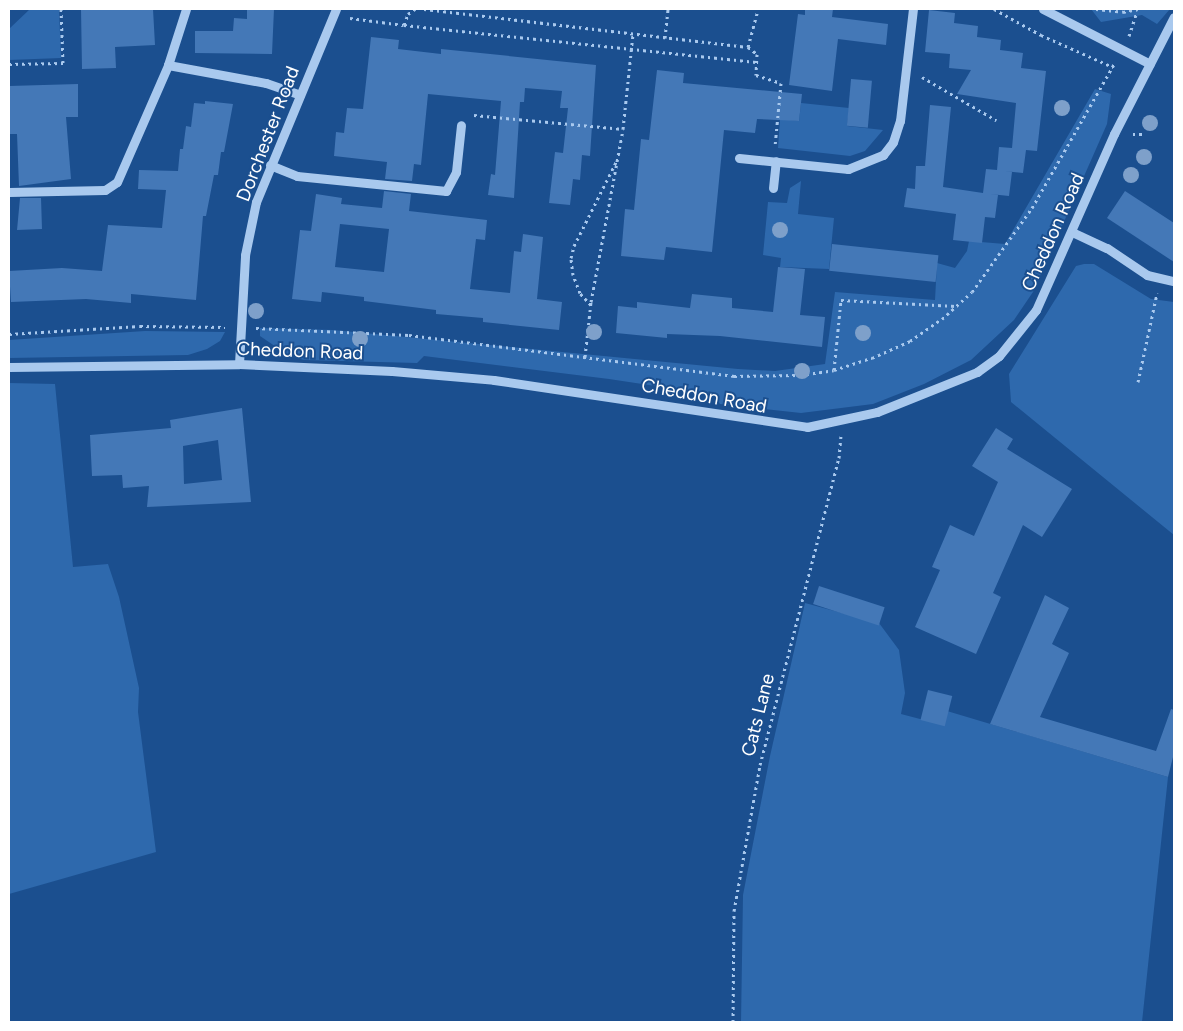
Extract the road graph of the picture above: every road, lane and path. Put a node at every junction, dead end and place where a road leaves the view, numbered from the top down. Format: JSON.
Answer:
{"nodes":[{"id":1,"x":61,"y":9,"type":"edge"},
{"id":2,"x":186,"y":9,"type":"edge"},
{"id":3,"x":415,"y":9,"type":"edge"},
{"id":4,"x":424,"y":9,"type":"edge"},
{"id":5,"x":668,"y":9,"type":"edge"},
{"id":6,"x":758,"y":9,"type":"edge"},
{"id":7,"x":912,"y":9,"type":"edge"},
{"id":8,"x":994,"y":9,"type":"edge"},
{"id":9,"x":1043,"y":9,"type":"edge"},
{"id":10,"x":1096,"y":9,"type":"edge"},
{"id":11,"x":1137,"y":10,"type":"edge"},
{"id":12,"x":334,"y":12,"type":"edge"},
{"id":13,"x":1174,"y":17,"type":"edge"},
{"id":14,"x":404,"y":24,"type":"junction"},
{"id":15,"x":633,"y":34,"type":"junction"},
{"id":16,"x":665,"y":38,"type":"junction"},
{"id":17,"x":748,"y":47,"type":"junction"},
{"id":18,"x":631,"y":49,"type":"junction"},
{"id":19,"x":1121,"y":50,"type":"junction"},
{"id":20,"x":756,"y":62,"type":"junction"},
{"id":21,"x":9,"y":64,"type":"edge"},
{"id":22,"x":1150,"y":64,"type":"junction"},
{"id":23,"x":168,"y":65,"type":"junction"},
{"id":24,"x":904,"y":66,"type":"junction"},
{"id":25,"x":1113,"y":66,"type":"junction"},
{"id":26,"x":300,"y":95,"type":"junction"},
{"id":27,"x":996,"y":120,"type":"dead end"},
{"id":28,"x":461,"y":125,"type":"joint"},
{"id":29,"x":623,"y":129,"type":"junction"},
{"id":30,"x":1133,"y":134,"type":"dead end"},
{"id":31,"x":1142,"y":134,"type":"dead end"},
{"id":32,"x":618,"y":158,"type":"junction"},
{"id":33,"x":740,"y":158,"type":"dead end"},
{"id":34,"x":775,"y":161,"type":"junction"},
{"id":35,"x":270,"y":165,"type":"junction"},
{"id":36,"x":773,"y":188,"type":"dead end"},
{"id":37,"x":9,"y":192,"type":"edge"},
{"id":38,"x":1072,"y":232,"type":"junction"},
{"id":39,"x":1159,"y":280,"type":"junction"},
{"id":40,"x":1174,"y":281,"type":"edge"},
{"id":41,"x":591,"y":306,"type":"junction"},
{"id":42,"x":956,"y":306,"type":"junction"},
{"id":43,"x":240,"y":327,"type":"junction"},
{"id":44,"x":9,"y":334,"type":"edge"},
{"id":45,"x":585,"y":357,"type":"junction"},
{"id":46,"x":239,"y":364,"type":"junction"},
{"id":47,"x":9,"y":367,"type":"edge"},
{"id":48,"x":834,"y":370,"type":"junction"},
{"id":49,"x":1138,"y":382,"type":"dead end"},
{"id":50,"x":839,"y":421,"type":"junction"},
{"id":51,"x":733,"y":1022,"type":"edge"}],
"edges":[{"from":1,"to":21,"type":"path"},
{"from":2,"to":23,"type":"street"},
{"from":3,"to":14,"type":"path"},
{"from":4,"to":15,"type":"path"},
{"from":5,"to":16,"type":"path"},
{"from":6,"to":17,"type":"path"},
{"from":7,"to":24,"type":"street"},
{"from":8,"to":25,"type":"path"},
{"from":9,"to":19,"type":"street"},
{"from":10,"to":11,"type":"path"},
{"from":11,"to":19,"type":"path"},
{"from":12,"to":14,"type":"path"},
{"from":12,"to":26,"type":"street","name":"Dorchester Road"},
{"from":13,"to":22,"type":"street","name":"Cheddon Road"},
{"from":14,"to":18,"type":"path"},
{"from":15,"to":16,"type":"path"},
{"from":15,"to":18,"type":"path"},
{"from":16,"to":17,"type":"path"},
{"from":17,"to":20,"type":"path"},
{"from":18,"to":20,"type":"path"},
{"from":18,"to":29,"type":"path"},
{"from":19,"to":22,"type":"street"},
{"from":19,"to":25,"type":"path"},
{"from":20,"to":34,"type":"path"},
{"from":22,"to":38,"type":"street","name":"Cheddon Road"},
{"from":23,"to":26,"type":"street"},
{"from":23,"to":37,"type":"street"},
{"from":24,"to":27,"type":"path"},
{"from":24,"to":34,"type":"street"},
{"from":25,"to":42,"type":"path"},
{"from":26,"to":35,"type":"street","name":"Dorchester Road"},
{"from":28,"to":29,"type":"path"},
{"from":28,"to":35,"type":"street"},
{"from":29,"to":32,"type":"path"},
{"from":30,"to":31,"type":"path"},
{"from":32,"to":41,"type":"path"},
{"from":32,"to":41,"type":"path"},
{"from":33,"to":34,"type":"street"},
{"from":34,"to":36,"type":"street"},
{"from":35,"to":43,"type":"street","name":"Dorchester Road"},
{"from":38,"to":39,"type":"street"},
{"from":38,"to":50,"type":"street","name":"Cheddon Road"},
{"from":39,"to":40,"type":"street"},
{"from":39,"to":49,"type":"path"},
{"from":41,"to":45,"type":"path"},
{"from":42,"to":48,"type":"path"},
{"from":42,"to":48,"type":"path"},
{"from":43,"to":44,"type":"path"},
{"from":43,"to":45,"type":"path"},
{"from":43,"to":46,"type":"street","name":"Dorchester Road"},
{"from":45,"to":48,"type":"path"},
{"from":46,"to":47,"type":"street","name":"Cheddon Road"},
{"from":46,"to":50,"type":"street","name":"Cheddon Road"},
{"from":50,"to":51,"type":"path","name":"Cats Lane"}]}
